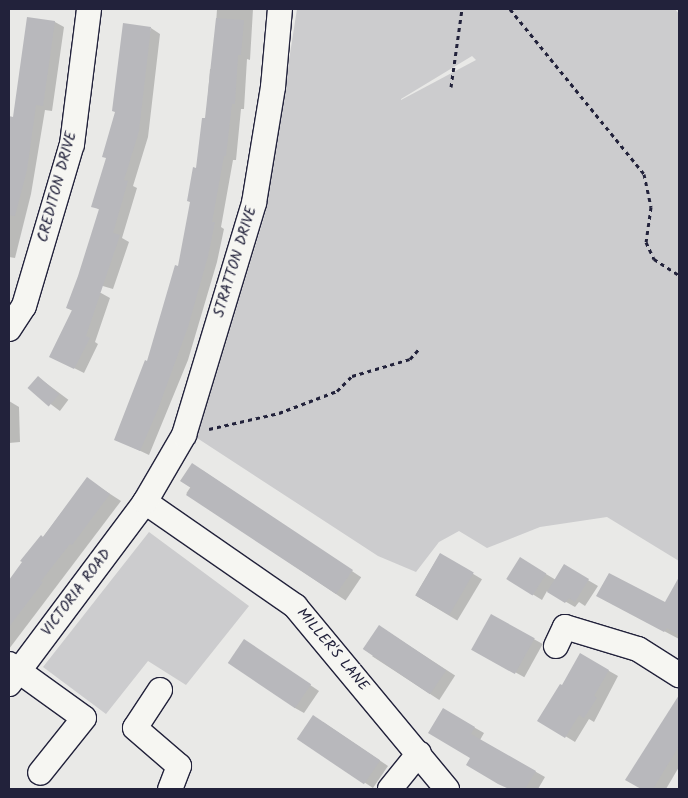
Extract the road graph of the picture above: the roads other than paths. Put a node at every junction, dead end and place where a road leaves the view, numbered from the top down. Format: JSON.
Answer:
{"nodes":[{"id":1,"x":90,"y":9,"type":"edge"},
{"id":2,"x":280,"y":9,"type":"edge"},
{"id":3,"x":9,"y":329,"type":"edge"},
{"id":4,"x":145,"y":502,"type":"junction"},
{"id":5,"x":556,"y":646,"type":"dead end"},
{"id":6,"x":12,"y":673,"type":"edge"},
{"id":7,"x":679,"y":675,"type":"edge"},
{"id":8,"x":160,"y":690,"type":"dead end"},
{"id":9,"x":419,"y":753,"type":"junction"},
{"id":10,"x":40,"y":773,"type":"dead end"},
{"id":11,"x":170,"y":789,"type":"edge"},
{"id":12,"x":390,"y":789,"type":"edge"},
{"id":13,"x":447,"y":789,"type":"edge"}],
"edges":[{"from":1,"to":3,"type":"street","name":"CREDITON DRIVE"},
{"from":2,"to":4,"type":"street","name":"STRATTON DRIVE"},
{"from":4,"to":6,"type":"street","name":"VICTORIA ROAD"},
{"from":4,"to":9,"type":"street","name":"MILLER'S LANE"},
{"from":5,"to":7,"type":"street"},
{"from":6,"to":10,"type":"street"},
{"from":8,"to":11,"type":"street"},
{"from":9,"to":12,"type":"street"},
{"from":9,"to":13,"type":"street","name":"MILLER'S LANE"}]}
